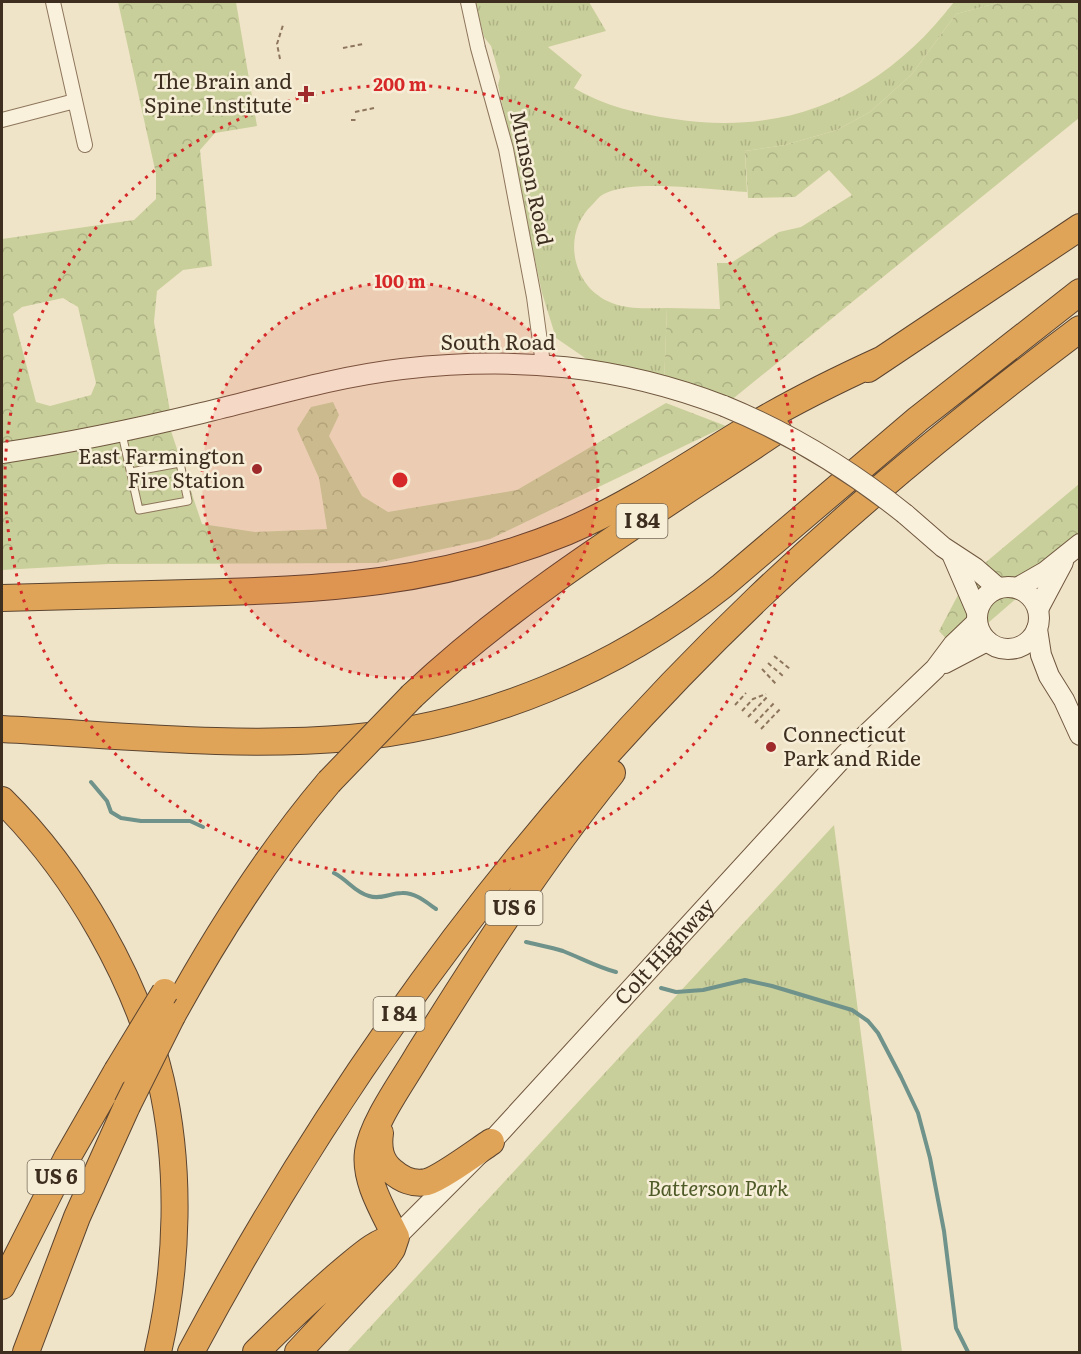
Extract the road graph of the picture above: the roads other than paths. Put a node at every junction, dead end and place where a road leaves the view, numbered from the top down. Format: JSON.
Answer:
{"nodes":[{"id":1,"x":52,"y":2,"type":"edge"},
{"id":2,"x":468,"y":2,"type":"edge"},
{"id":3,"x":75,"y":101,"type":"junction"},
{"id":4,"x":2,"y":120,"type":"edge"},
{"id":5,"x":85,"y":145,"type":"dead end"},
{"id":6,"x":1080,"y":227,"type":"edge"},
{"id":7,"x":1080,"y":292,"type":"edge"},
{"id":8,"x":1080,"y":329,"type":"edge"},
{"id":9,"x":883,"y":359,"type":"junction"},
{"id":10,"x":543,"y":364,"type":"junction"},
{"id":11,"x":122,"y":432,"type":"junction"},
{"id":12,"x":2,"y":453,"type":"edge"},
{"id":13,"x":131,"y":472,"type":"junction"},
{"id":14,"x":1073,"y":551,"type":"edge"},
{"id":15,"x":952,"y":554,"type":"junction"},
{"id":16,"x":1007,"y":588,"type":"junction"},
{"id":17,"x":2,"y":598,"type":"edge"},
{"id":18,"x":1038,"y":609,"type":"junction"},
{"id":19,"x":977,"y":617,"type":"junction"},
{"id":20,"x":1037,"y":628,"type":"junction"},
{"id":21,"x":987,"y":641,"type":"junction"},
{"id":22,"x":1006,"y":649,"type":"junction"},
{"id":23,"x":935,"y":669,"type":"junction"},
{"id":24,"x":1049,"y":676,"type":"junction"},
{"id":25,"x":651,"y":707,"type":"junction"},
{"id":26,"x":2,"y":729,"type":"edge"},
{"id":27,"x":1080,"y":735,"type":"edge"},
{"id":28,"x":2,"y":800,"type":"edge"},
{"id":29,"x":169,"y":1004,"type":"junction"},
{"id":30,"x":384,"y":1113,"type":"junction"},
{"id":31,"x":491,"y":1143,"type":"junction"},
{"id":32,"x":396,"y":1237,"type":"junction"},
{"id":33,"x":2,"y":1286,"type":"edge"},
{"id":34,"x":26,"y":1353,"type":"edge"},
{"id":35,"x":158,"y":1353,"type":"edge"},
{"id":36,"x":191,"y":1353,"type":"edge"},
{"id":37,"x":256,"y":1353,"type":"edge"},
{"id":38,"x":298,"y":1353,"type":"edge"}],
"edges":[{"from":1,"to":3,"type":"street"},
{"from":2,"to":10,"type":"street","name":"Munson Road"},
{"from":3,"to":4,"type":"street"},
{"from":3,"to":5,"type":"street"},
{"from":6,"to":9,"type":"highway","number":"I 84"},
{"from":7,"to":26,"type":"highway"},
{"from":8,"to":25,"type":"highway","number":"I 84"},
{"from":9,"to":17,"type":"highway"},
{"from":9,"to":29,"type":"highway","number":"I 84","bridge":true},
{"from":10,"to":11,"type":"main road","name":"South Road"},
{"from":10,"to":15,"type":"main road","name":"South Road","bridge":true},
{"from":11,"to":12,"type":"main road","name":"South Road"},
{"from":11,"to":13,"type":"lane"},
{"from":13,"to":13,"type":"lane"},
{"from":14,"to":16,"type":"main road"},
{"from":14,"to":18,"type":"main road"},
{"from":15,"to":16,"type":"main road","name":"South Road"},
{"from":15,"to":19,"type":"main road","name":"South Road"},
{"from":16,"to":18,"type":"main road"},
{"from":16,"to":19,"type":"main road"},
{"from":18,"to":20,"type":"main road"},
{"from":19,"to":21,"type":"main road"},
{"from":19,"to":23,"type":"main road","name":"Colt Highway"},
{"from":20,"to":22,"type":"main road"},
{"from":20,"to":24,"type":"main road"},
{"from":21,"to":22,"type":"main road"},
{"from":21,"to":23,"type":"main road","name":"Colt Highway"},
{"from":22,"to":24,"type":"main road"},
{"from":23,"to":31,"type":"main road","name":"Colt Highway"},
{"from":24,"to":27,"type":"main road"},
{"from":25,"to":30,"type":"highway","number":"US 6"},
{"from":25,"to":36,"type":"highway","number":"I 84"},
{"from":28,"to":35,"type":"highway"},
{"from":29,"to":33,"type":"highway","number":"US 6","bridge":true},
{"from":29,"to":34,"type":"highway","number":"I 84","bridge":true},
{"from":30,"to":31,"type":"highway"},
{"from":30,"to":32,"type":"highway","number":"US 6"},
{"from":31,"to":32,"type":"main road","name":"Colt Highway"},
{"from":32,"to":37,"type":"highway","name":"Colt Highway"},
{"from":32,"to":38,"type":"highway","name":"Colt Highway"}]}
